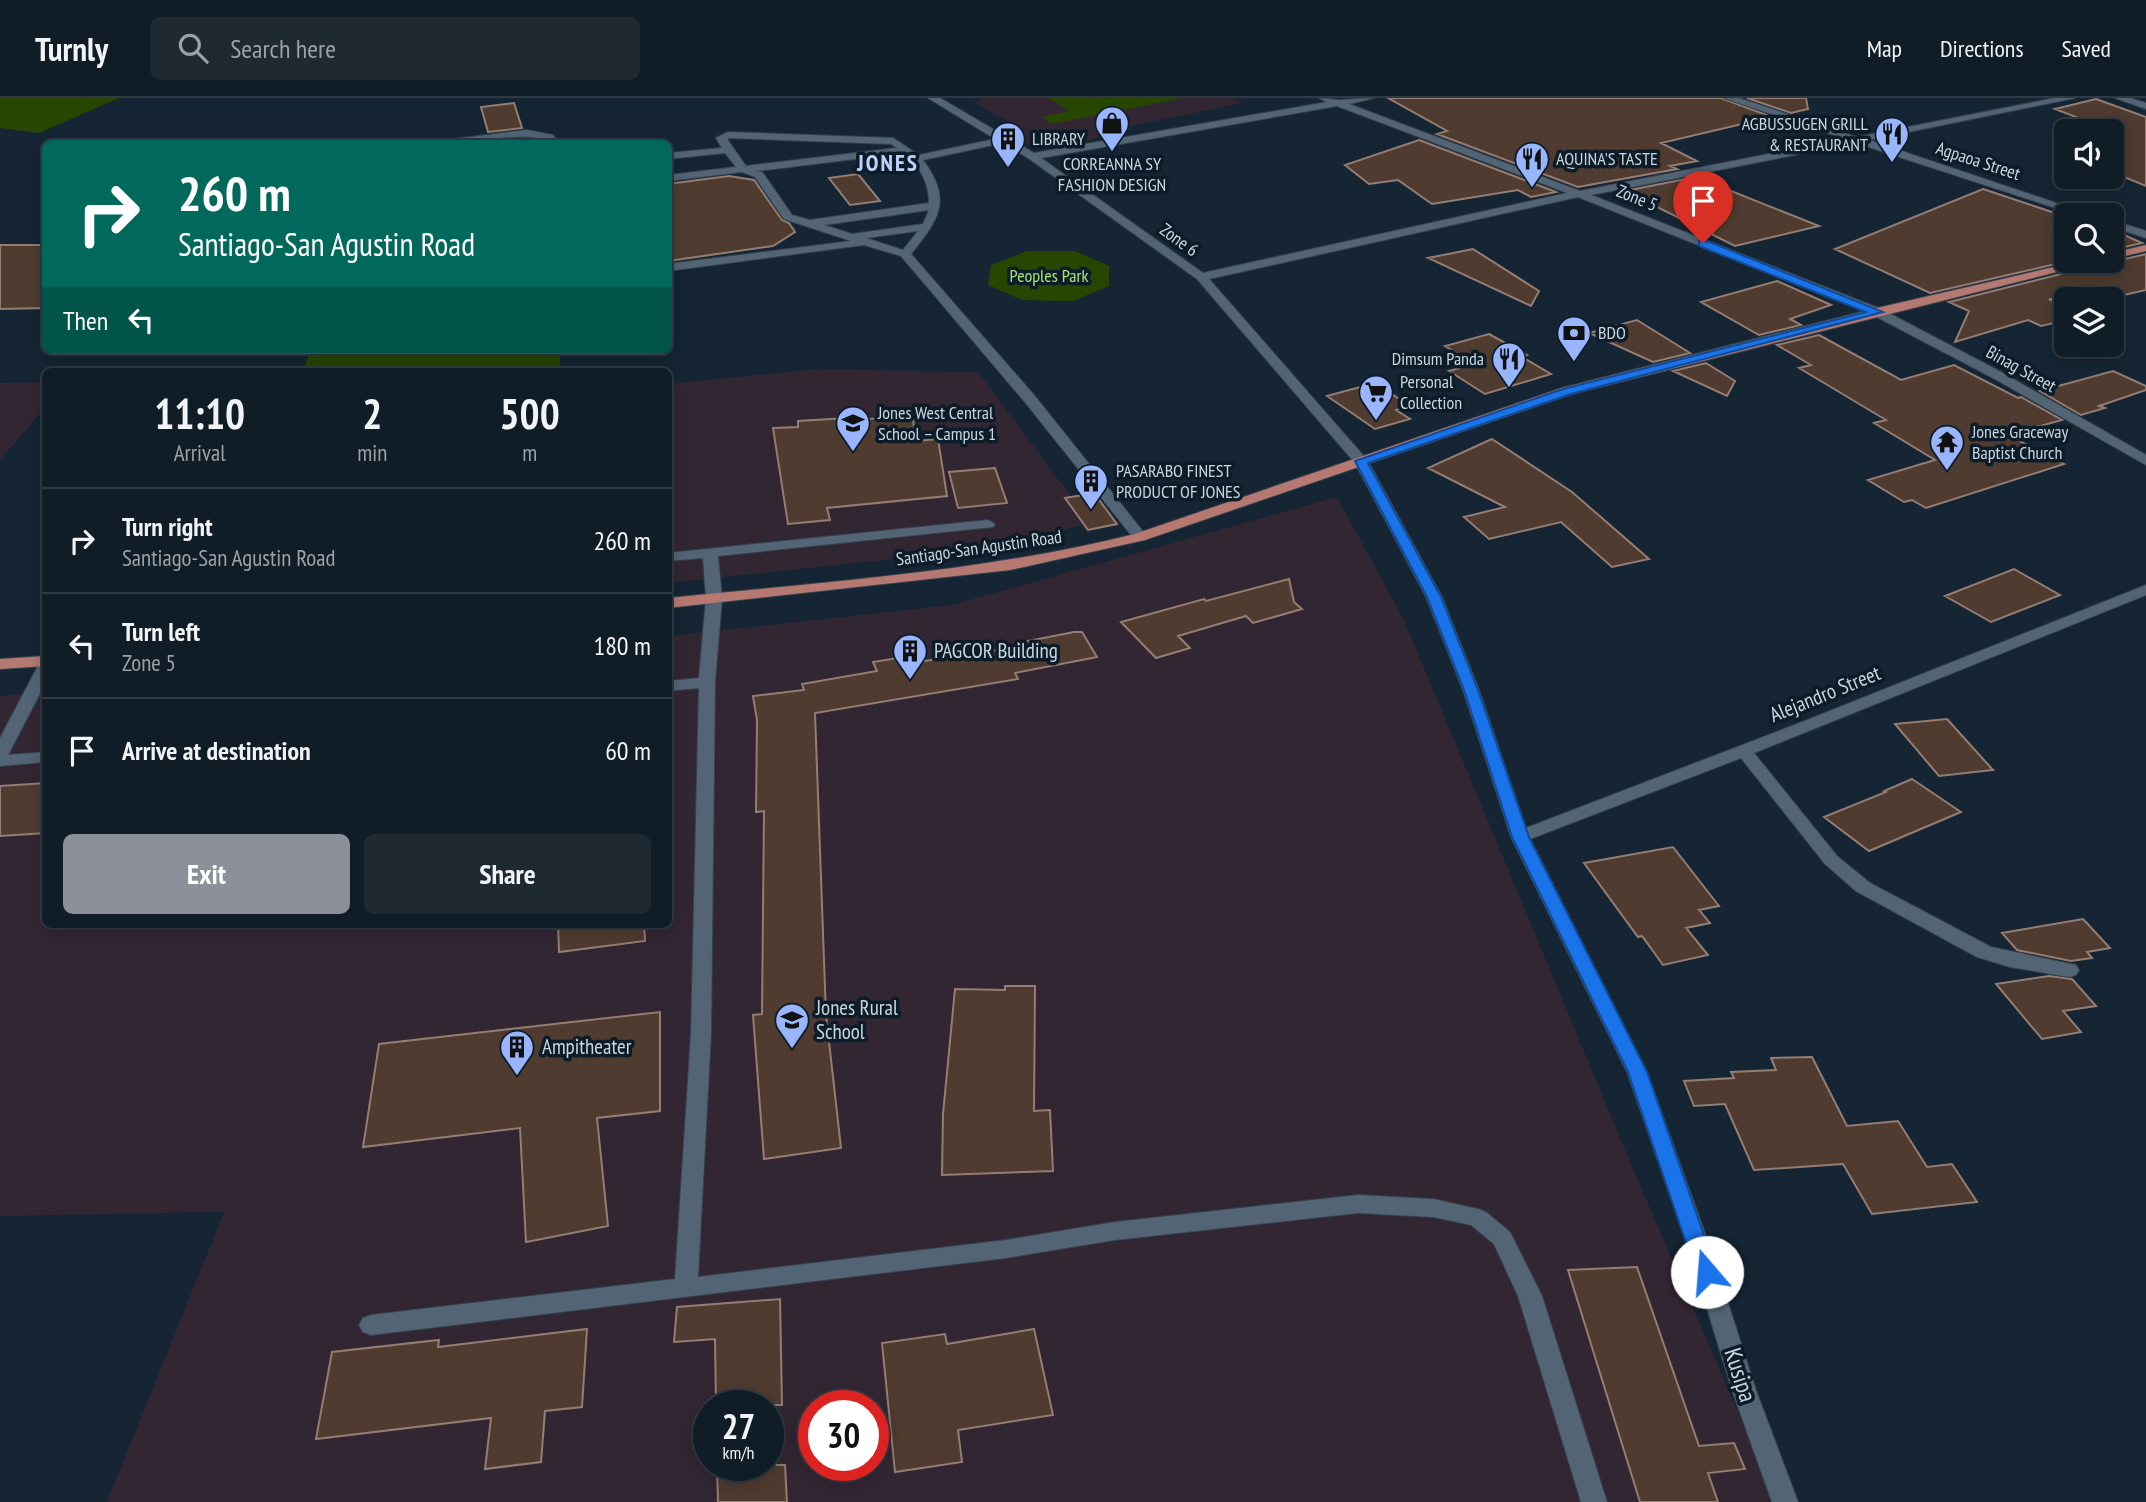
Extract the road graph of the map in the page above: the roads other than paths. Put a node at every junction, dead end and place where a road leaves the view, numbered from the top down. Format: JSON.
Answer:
{"nodes":[{"id":1,"x":933,"y":98,"type":"edge"},
{"id":2,"x":1324,"y":98,"type":"edge"},
{"id":3,"x":1369,"y":98,"type":"edge"},
{"id":4,"x":1729,"y":98,"type":"edge"},
{"id":5,"x":2070,"y":98,"type":"edge"},
{"id":6,"x":2120,"y":98,"type":"edge"},
{"id":7,"x":1338,"y":104,"type":"junction"},
{"id":8,"x":2146,"y":106,"type":"edge"},
{"id":9,"x":1857,"y":139,"type":"junction"},
{"id":10,"x":458,"y":140,"type":"edge"},
{"id":11,"x":552,"y":140,"type":"edge"},
{"id":12,"x":1003,"y":140,"type":"junction"},
{"id":13,"x":906,"y":149,"type":"junction"},
{"id":14,"x":728,"y":150,"type":"junction"},
{"id":15,"x":672,"y":156,"type":"edge"},
{"id":16,"x":1032,"y":156,"type":"junction"},
{"id":17,"x":917,"y":158,"type":"junction"},
{"id":18,"x":743,"y":169,"type":"junction"},
{"id":19,"x":672,"y":178,"type":"edge"},
{"id":20,"x":1579,"y":194,"type":"junction"},
{"id":21,"x":2054,"y":204,"type":"edge"},
{"id":22,"x":934,"y":206,"type":"junction"},
{"id":23,"x":807,"y":223,"type":"junction"},
{"id":24,"x":925,"y":227,"type":"junction"},
{"id":25,"x":2124,"y":227,"type":"edge"},
{"id":26,"x":2146,"y":235,"type":"edge"},
{"id":27,"x":848,"y":237,"type":"junction"},
{"id":28,"x":866,"y":242,"type":"junction"},
{"id":29,"x":2146,"y":248,"type":"edge"},
{"id":30,"x":2124,"y":253,"type":"edge"},
{"id":31,"x":905,"y":254,"type":"junction"},
{"id":32,"x":672,"y":268,"type":"edge"},
{"id":33,"x":2054,"y":270,"type":"edge"},
{"id":34,"x":1201,"y":277,"type":"junction"},
{"id":35,"x":1877,"y":312,"type":"junction"},
{"id":36,"x":1361,"y":461,"type":"junction"},
{"id":37,"x":2146,"y":461,"type":"edge"},
{"id":38,"x":988,"y":524,"type":"dead end"},
{"id":39,"x":1140,"y":537,"type":"junction"},
{"id":40,"x":710,"y":553,"type":"junction"},
{"id":41,"x":672,"y":557,"type":"edge"},
{"id":42,"x":2146,"y":590,"type":"edge"},
{"id":43,"x":714,"y":598,"type":"junction"},
{"id":44,"x":672,"y":603,"type":"edge"},
{"id":45,"x":42,"y":663,"type":"edge"},
{"id":46,"x":0,"y":664,"type":"edge"},
{"id":47,"x":42,"y":671,"type":"edge"},
{"id":48,"x":707,"y":682,"type":"junction"},
{"id":49,"x":672,"y":686,"type":"edge"},
{"id":50,"x":1744,"y":751,"type":"junction"},
{"id":51,"x":0,"y":754,"type":"edge"},
{"id":52,"x":42,"y":757,"type":"edge"},
{"id":53,"x":0,"y":761,"type":"edge"},
{"id":54,"x":1520,"y":837,"type":"junction"},
{"id":55,"x":2069,"y":970,"type":"dead end"},
{"id":56,"x":686,"y":1287,"type":"junction"},
{"id":57,"x":371,"y":1325,"type":"dead end"},
{"id":58,"x":1594,"y":1502,"type":"edge"},
{"id":59,"x":1785,"y":1502,"type":"edge"}],
"edges":[{"from":1,"to":12,"type":"street","name":"Zone 6"},
{"from":2,"to":7,"type":"street","name":"Zone 5"},
{"from":3,"to":7,"type":"street"},
{"from":4,"to":9,"type":"street","name":"Agpaoa Street"},
{"from":5,"to":9,"type":"street"},
{"from":6,"to":8,"type":"street"},
{"from":7,"to":16,"type":"street"},
{"from":7,"to":20,"type":"street","name":"Zone 5"},
{"from":9,"to":20,"type":"street"},
{"from":9,"to":21,"type":"street","name":"Agpaoa Street"},
{"from":10,"to":11,"type":"street"},
{"from":12,"to":16,"type":"street","name":"Zone 6"},
{"from":12,"to":17,"type":"street"},
{"from":13,"to":14,"type":"street"},
{"from":13,"to":17,"type":"street"},
{"from":13,"to":18,"type":"street"},
{"from":14,"to":15,"type":"street"},
{"from":14,"to":18,"type":"street"},
{"from":16,"to":34,"type":"street","name":"Zone 6"},
{"from":17,"to":22,"type":"street"},
{"from":18,"to":19,"type":"street"},
{"from":18,"to":23,"type":"street"},
{"from":20,"to":34,"type":"street"},
{"from":20,"to":35,"type":"street","name":"Zone 5"},
{"from":22,"to":23,"type":"street"},
{"from":22,"to":24,"type":"street"},
{"from":23,"to":27,"type":"street"},
{"from":24,"to":27,"type":"street"},
{"from":24,"to":31,"type":"street"},
{"from":25,"to":26,"type":"street"},
{"from":27,"to":28,"type":"street"},
{"from":28,"to":31,"type":"street"},
{"from":28,"to":32,"type":"street"},
{"from":29,"to":30,"type":"main road"},
{"from":31,"to":39,"type":"street"},
{"from":33,"to":35,"type":"main road","name":"Santiago-San Agustin Road"},
{"from":34,"to":36,"type":"street","name":"Zone 6"},
{"from":35,"to":36,"type":"main road","name":"Santiago-San Agustin Road"},
{"from":35,"to":37,"type":"street","name":"Binag Street"},
{"from":36,"to":39,"type":"main road","name":"Santiago-San Agustin Road"},
{"from":36,"to":54,"type":"street","name":"Zone 6"},
{"from":38,"to":40,"type":"street"},
{"from":39,"to":43,"type":"main road","name":"Santiago-San Agustin Road"},
{"from":40,"to":41,"type":"street"},
{"from":40,"to":43,"type":"street"},
{"from":42,"to":50,"type":"street","name":"Alejandro Street"},
{"from":43,"to":44,"type":"main road","name":"Santiago-San Agustin Road"},
{"from":43,"to":48,"type":"street"},
{"from":45,"to":46,"type":"main road"},
{"from":47,"to":51,"type":"street"},
{"from":48,"to":49,"type":"street"},
{"from":48,"to":56,"type":"street"},
{"from":50,"to":54,"type":"street","name":"Alejandro Street"},
{"from":50,"to":55,"type":"street"},
{"from":52,"to":53,"type":"street"},
{"from":54,"to":59,"type":"street","name":"Kusipa"},
{"from":56,"to":57,"type":"street"},
{"from":56,"to":58,"type":"street"}]}
